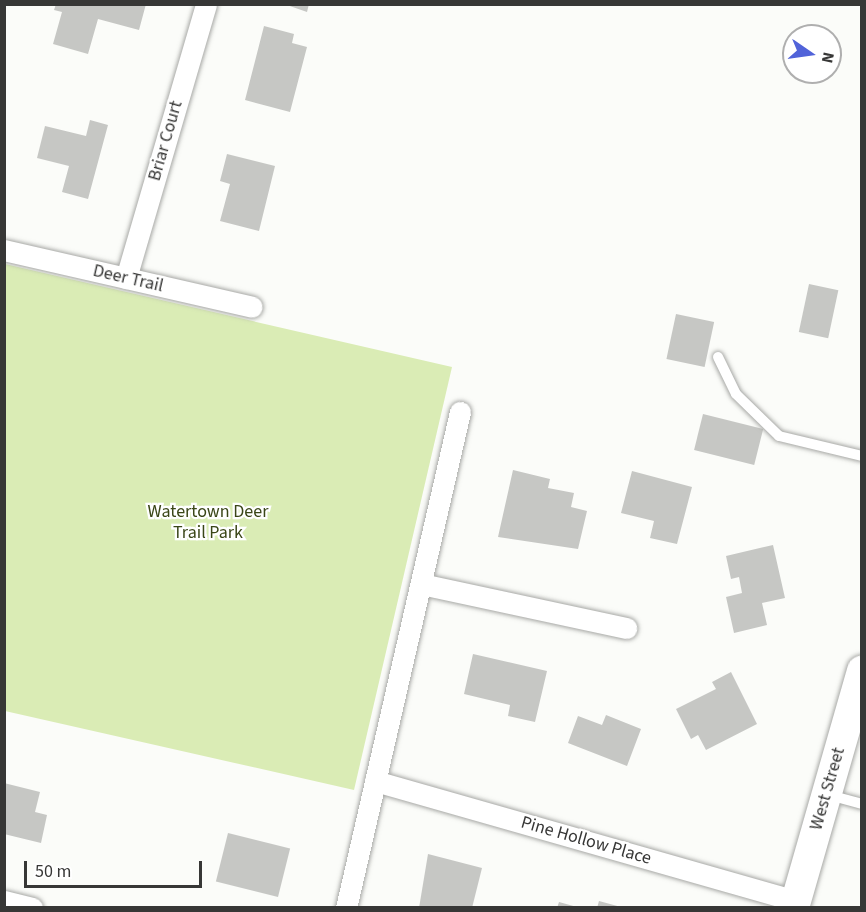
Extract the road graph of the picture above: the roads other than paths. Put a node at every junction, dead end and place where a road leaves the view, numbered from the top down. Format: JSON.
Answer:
{"nodes":[{"id":1,"x":206,"y":4,"type":"edge"},
{"id":2,"x":4,"y":250,"type":"edge"},
{"id":3,"x":126,"y":278,"type":"junction"},
{"id":4,"x":252,"y":307,"type":"dead end"},
{"id":5,"x":718,"y":357,"type":"dead end"},
{"id":6,"x":460,"y":412,"type":"dead end"},
{"id":7,"x":861,"y":456,"type":"edge"},
{"id":8,"x":421,"y":584,"type":"junction"},
{"id":9,"x":626,"y":628,"type":"dead end"},
{"id":10,"x":861,"y":671,"type":"edge"},
{"id":11,"x":375,"y":781,"type":"junction"},
{"id":12,"x":826,"y":794,"type":"junction"},
{"id":13,"x":861,"y":804,"type":"edge"},
{"id":14,"x":4,"y":901,"type":"edge"},
{"id":15,"x":795,"y":904,"type":"edge"},
{"id":16,"x":32,"y":908,"type":"edge"},
{"id":17,"x":346,"y":908,"type":"edge"}],
"edges":[{"from":1,"to":3,"type":"street","name":"Briar Court"},
{"from":2,"to":3,"type":"street","name":"Deer Trail"},
{"from":3,"to":4,"type":"street","name":"Deer Trail"},
{"from":5,"to":7,"type":"lane"},
{"from":6,"to":8,"type":"street"},
{"from":8,"to":9,"type":"street"},
{"from":8,"to":11,"type":"street"},
{"from":10,"to":12,"type":"street","name":"West Street"},
{"from":11,"to":15,"type":"street","name":"Pine Hollow Place"},
{"from":11,"to":17,"type":"street"},
{"from":12,"to":13,"type":"lane"},
{"from":12,"to":15,"type":"street","name":"West Street"},
{"from":14,"to":16,"type":"street"}]}
